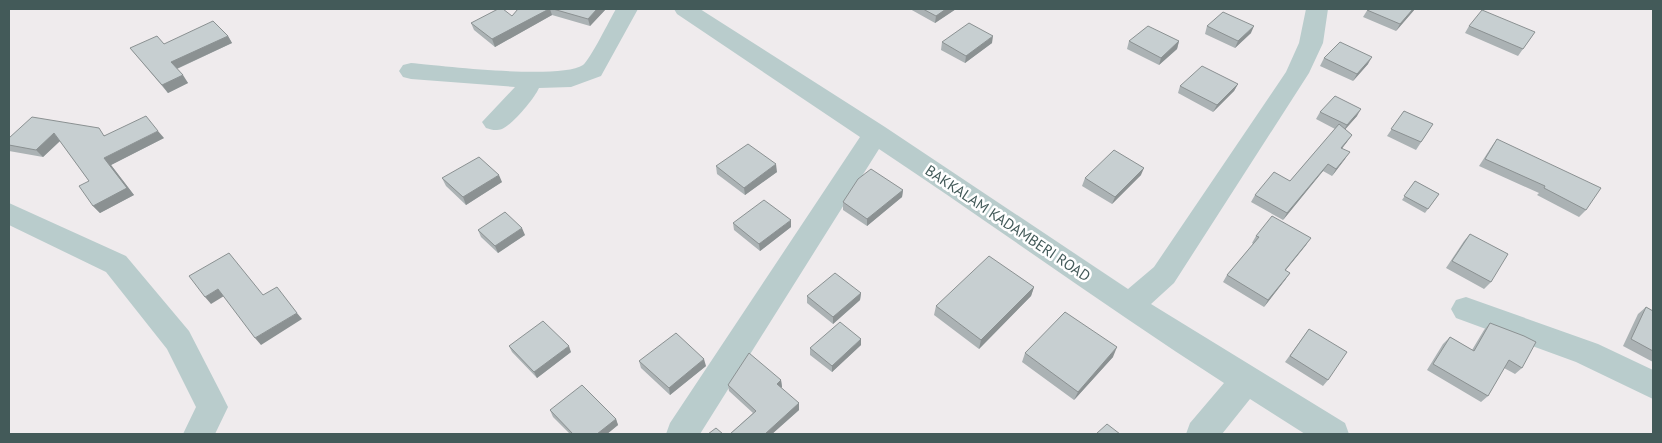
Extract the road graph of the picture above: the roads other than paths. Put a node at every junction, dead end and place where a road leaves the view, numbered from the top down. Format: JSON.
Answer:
{"nodes":[{"id":1,"x":627,"y":9,"type":"edge"},
{"id":2,"x":685,"y":9,"type":"edge"},
{"id":3,"x":1317,"y":9,"type":"edge"},
{"id":4,"x":411,"y":71,"type":"dead end"},
{"id":5,"x":530,"y":80,"type":"junction"},
{"id":6,"x":495,"y":122,"type":"dead end"},
{"id":7,"x":876,"y":133,"type":"junction"},
{"id":8,"x":9,"y":213,"type":"edge"},
{"id":9,"x":1129,"y":306,"type":"junction"},
{"id":10,"x":1466,"y":309,"type":"dead end"},
{"id":11,"x":1246,"y":380,"type":"junction"},
{"id":12,"x":1653,"y":385,"type":"edge"},
{"id":13,"x":199,"y":434,"type":"edge"},
{"id":14,"x":682,"y":434,"type":"edge"},
{"id":15,"x":1202,"y":434,"type":"edge"},
{"id":16,"x":1333,"y":434,"type":"edge"}],
"edges":[{"from":1,"to":5,"type":"street"},
{"from":2,"to":7,"type":"street","name":"BAKKALAM KADAMBERI ROAD"},
{"from":3,"to":9,"type":"street"},
{"from":4,"to":5,"type":"street"},
{"from":5,"to":6,"type":"street"},
{"from":7,"to":9,"type":"street","name":"BAKKALAM KADAMBERI ROAD"},
{"from":7,"to":14,"type":"street"},
{"from":8,"to":13,"type":"street"},
{"from":9,"to":11,"type":"street","name":"BAKKALAM KADAMBERI ROAD"},
{"from":10,"to":12,"type":"street"},
{"from":11,"to":15,"type":"street"},
{"from":11,"to":16,"type":"street","name":"BAKKALAM KADAMBERI ROAD"}]}
